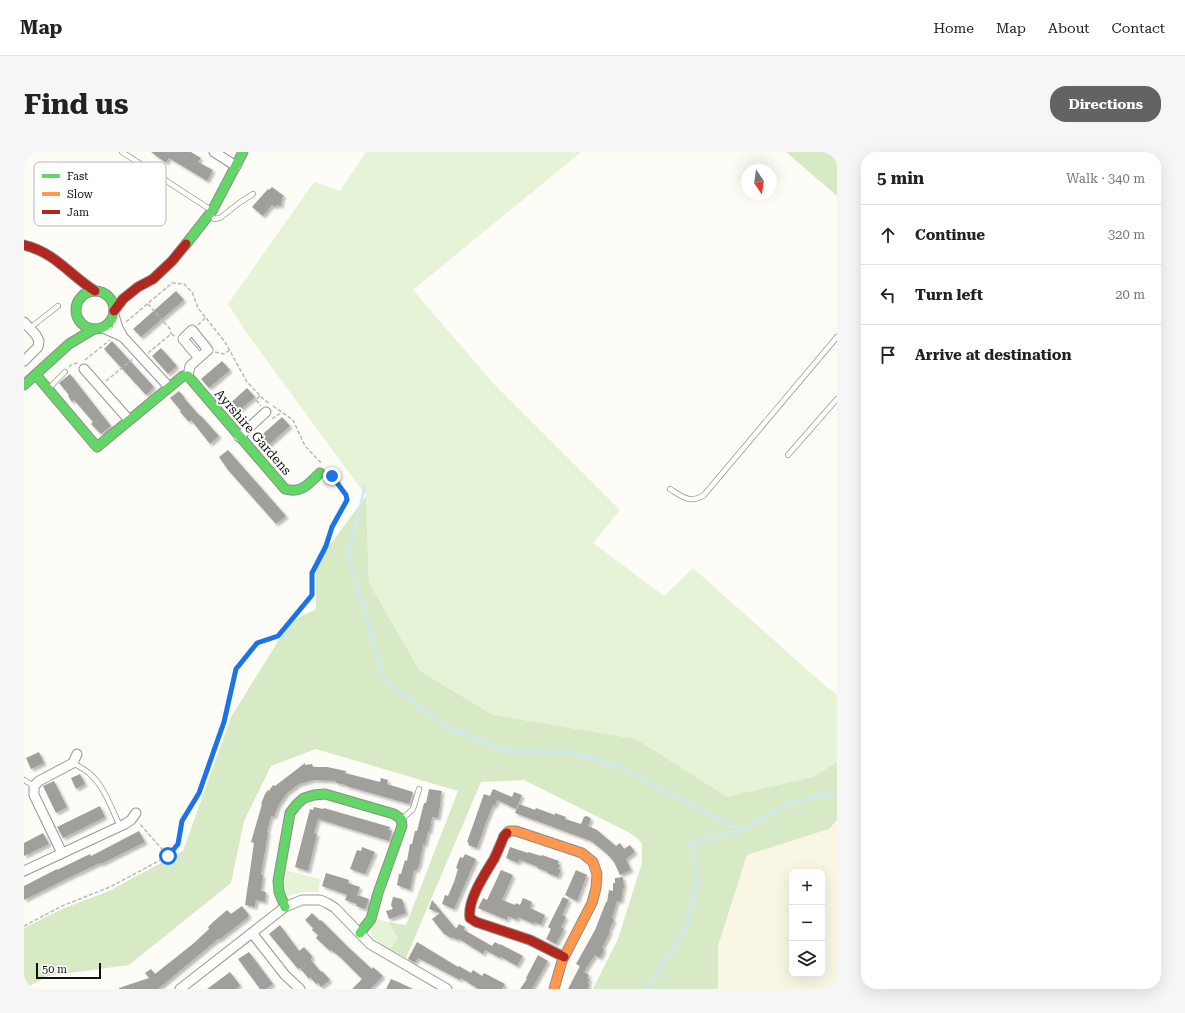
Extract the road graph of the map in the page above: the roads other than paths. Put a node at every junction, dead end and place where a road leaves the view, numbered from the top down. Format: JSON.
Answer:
{"nodes":[{"id":1,"x":122,"y":152,"type":"edge"},
{"id":2,"x":214,"y":152,"type":"edge"},
{"id":3,"x":243,"y":152,"type":"edge"},
{"id":4,"x":137,"y":162,"type":"edge"},
{"id":5,"x":236,"y":166,"type":"junction"},
{"id":6,"x":166,"y":181,"type":"edge"},
{"id":7,"x":253,"y":194,"type":"dead end"},
{"id":8,"x":212,"y":212,"type":"junction"},
{"id":9,"x":24,"y":245,"type":"edge"},
{"id":10,"x":72,"y":276,"type":"junction"},
{"id":11,"x":138,"y":287,"type":"junction"},
{"id":12,"x":95,"y":291,"type":"junction"},
{"id":13,"x":105,"y":293,"type":"junction"},
{"id":14,"x":77,"y":305,"type":"junction"},
{"id":15,"x":58,"y":306,"type":"dead end"},
{"id":16,"x":114,"y":313,"type":"junction"},
{"id":17,"x":77,"y":315,"type":"junction"},
{"id":18,"x":27,"y":325,"type":"edge"},
{"id":19,"x":98,"y":328,"type":"junction"},
{"id":20,"x":116,"y":330,"type":"junction"},
{"id":21,"x":837,"y":337,"type":"edge"},
{"id":22,"x":69,"y":344,"type":"junction"},
{"id":23,"x":199,"y":358,"type":"junction"},
{"id":24,"x":24,"y":361,"type":"edge"},
{"id":25,"x":84,"y":369,"type":"dead end"},
{"id":26,"x":65,"y":372,"type":"road end"},
{"id":27,"x":36,"y":375,"type":"junction"},
{"id":28,"x":188,"y":376,"type":"junction"},
{"id":29,"x":24,"y":385,"type":"edge"},
{"id":30,"x":169,"y":387,"type":"junction"},
{"id":31,"x":48,"y":389,"type":"junction"},
{"id":32,"x":837,"y":399,"type":"edge"},
{"id":33,"x":266,"y":412,"type":"dead end"},
{"id":34,"x":129,"y":420,"type":"junction"},
{"id":35,"x":239,"y":437,"type":"junction"},
{"id":36,"x":788,"y":455,"type":"dead end"},
{"id":37,"x":323,"y":469,"type":"road end"},
{"id":38,"x":670,"y":489,"type":"dead end"},
{"id":39,"x":77,"y":754,"type":"dead end"},
{"id":40,"x":73,"y":763,"type":"junction"},
{"id":41,"x":24,"y":780,"type":"edge"},
{"id":42,"x":34,"y":786,"type":"junction"},
{"id":43,"x":419,"y":789,"type":"dead end"},
{"id":44,"x":134,"y":815,"type":"road end"},
{"id":45,"x":401,"y":819,"type":"junction"},
{"id":46,"x":120,"y":826,"type":"junction"},
{"id":47,"x":62,"y":853,"type":"junction"},
{"id":48,"x":24,"y":870,"type":"edge"},
{"id":49,"x":285,"y":907,"type":"junction"},
{"id":50,"x":252,"y":933,"type":"junction"},
{"id":51,"x":360,"y":933,"type":"junction"},
{"id":52,"x":564,"y":957,"type":"junction"},
{"id":53,"x":180,"y":989,"type":"edge"},
{"id":54,"x":300,"y":989,"type":"edge"},
{"id":55,"x":447,"y":989,"type":"edge"},
{"id":56,"x":554,"y":989,"type":"edge"}],
"edges":[{"from":1,"to":4,"type":"lane"},
{"from":2,"to":5,"type":"street"},
{"from":3,"to":5,"type":"street"},
{"from":5,"to":8,"type":"street"},
{"from":6,"to":8,"type":"lane"},
{"from":7,"to":8,"type":"lane"},
{"from":8,"to":11,"type":"street"},
{"from":9,"to":10,"type":"street"},
{"from":10,"to":12,"type":"street"},
{"from":10,"to":14,"type":"street"},
{"from":11,"to":13,"type":"street"},
{"from":11,"to":16,"type":"street"},
{"from":12,"to":13,"type":"street"},
{"from":12,"to":14,"type":"street"},
{"from":13,"to":16,"type":"street"},
{"from":14,"to":17,"type":"street"},
{"from":15,"to":18,"type":"lane"},
{"from":16,"to":19,"type":"street"},
{"from":16,"to":20,"type":"street"},
{"from":17,"to":19,"type":"street"},
{"from":17,"to":22,"type":"street"},
{"from":18,"to":24,"type":"street"},
{"from":19,"to":20,"type":"street"},
{"from":19,"to":22,"type":"street"},
{"from":20,"to":30,"type":"street"},
{"from":21,"to":38,"type":"lane"},
{"from":22,"to":27,"type":"street"},
{"from":23,"to":23,"type":"street"},
{"from":23,"to":28,"type":"street"},
{"from":25,"to":34,"type":"street"},
{"from":26,"to":31,"type":"lane"},
{"from":27,"to":29,"type":"street"},
{"from":27,"to":31,"type":"street"},
{"from":28,"to":30,"type":"street"},
{"from":28,"to":35,"type":"street","name":"Ayrshire Gardens"},
{"from":30,"to":34,"type":"street"},
{"from":31,"to":34,"type":"street"},
{"from":32,"to":36,"type":"lane"},
{"from":33,"to":35,"type":"street"},
{"from":35,"to":37,"type":"street","name":"Ayrshire Gardens"},
{"from":39,"to":40,"type":"street"},
{"from":40,"to":42,"type":"street"},
{"from":40,"to":46,"type":"lane"},
{"from":41,"to":42,"type":"lane"},
{"from":42,"to":47,"type":"street"},
{"from":43,"to":45,"type":"lane"},
{"from":44,"to":46,"type":"street"},
{"from":45,"to":49,"type":"street"},
{"from":45,"to":51,"type":"street"},
{"from":46,"to":47,"type":"street"},
{"from":47,"to":48,"type":"street"},
{"from":49,"to":50,"type":"street"},
{"from":49,"to":51,"type":"street"},
{"from":50,"to":53,"type":"street"},
{"from":50,"to":54,"type":"street"},
{"from":51,"to":55,"type":"street"},
{"from":52,"to":52,"type":"street"},
{"from":52,"to":56,"type":"street"}]}
